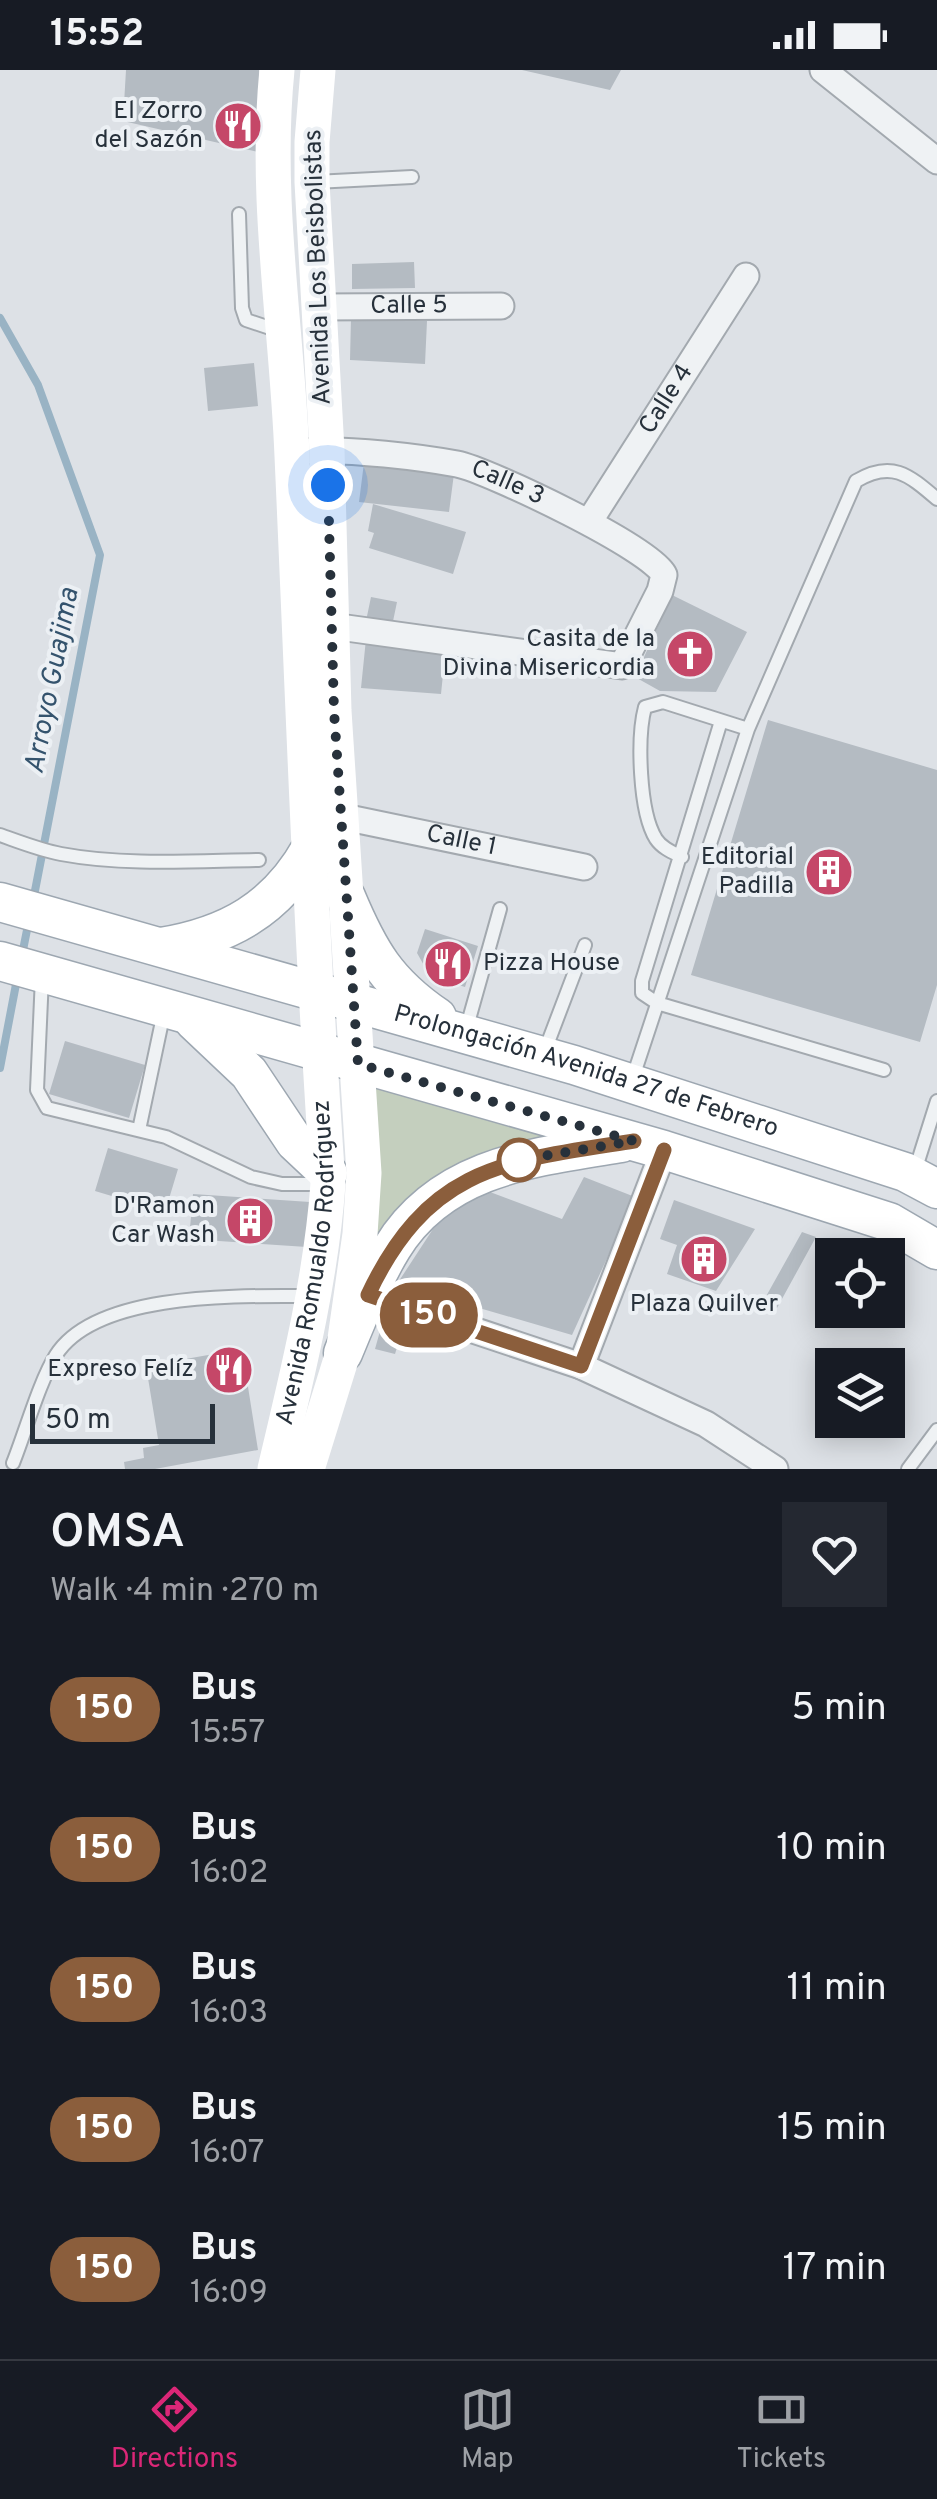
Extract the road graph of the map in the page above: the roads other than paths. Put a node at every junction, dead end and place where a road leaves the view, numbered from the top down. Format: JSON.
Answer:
{"nodes":[{"id":1,"x":277,"y":70,"type":"edge"},
{"id":2,"x":318,"y":70,"type":"edge"},
{"id":3,"x":823,"y":70,"type":"edge"},
{"id":4,"x":937,"y":161,"type":"edge"},
{"id":5,"x":412,"y":177,"type":"dead end"},
{"id":6,"x":312,"y":182,"type":"junction"},
{"id":7,"x":239,"y":214,"type":"dead end"},
{"id":8,"x":746,"y":276,"type":"dead end"},
{"id":9,"x":501,"y":306,"type":"dead end"},
{"id":10,"x":319,"y":307,"type":"junction"},
{"id":11,"x":284,"y":332,"type":"junction"},
{"id":12,"x":310,"y":451,"type":"junction"},
{"id":13,"x":937,"y":499,"type":"edge"},
{"id":14,"x":589,"y":522,"type":"junction"},
{"id":15,"x":332,"y":626,"type":"junction"},
{"id":16,"x":721,"y":721,"type":"junction"},
{"id":17,"x":748,"y":730,"type":"junction"},
{"id":18,"x":339,"y":816,"type":"junction"},
{"id":19,"x":0,"y":836,"type":"edge"},
{"id":20,"x":310,"y":848,"type":"junction"},
{"id":21,"x":682,"y":856,"type":"junction"},
{"id":22,"x":259,"y":860,"type":"dead end"},
{"id":23,"x":584,"y":867,"type":"dead end"},
{"id":24,"x":346,"y":897,"type":"junction"},
{"id":25,"x":0,"y":902,"type":"edge"},
{"id":26,"x":500,"y":909,"type":"dead end"},
{"id":27,"x":585,"y":945,"type":"dead end"},
{"id":28,"x":156,"y":948,"type":"junction"},
{"id":29,"x":24,"y":969,"type":"edge"},
{"id":30,"x":316,"y":990,"type":"junction"},
{"id":31,"x":355,"y":1003,"type":"junction"},
{"id":32,"x":657,"y":1003,"type":"junction"},
{"id":33,"x":174,"y":1011,"type":"junction"},
{"id":34,"x":470,"y":1035,"type":"junction"},
{"id":35,"x":318,"y":1052,"type":"junction"},
{"id":36,"x":543,"y":1056,"type":"junction"},
{"id":37,"x":358,"y":1064,"type":"junction"},
{"id":38,"x":884,"y":1070,"type":"dead end"},
{"id":39,"x":631,"y":1082,"type":"junction"},
{"id":40,"x":937,"y":1101,"type":"edge"},
{"id":41,"x":139,"y":1130,"type":"junction"},
{"id":42,"x":649,"y":1146,"type":"junction"},
{"id":43,"x":328,"y":1178,"type":"junction"},
{"id":44,"x":925,"y":1183,"type":"edge"},
{"id":45,"x":937,"y":1250,"type":"edge"},
{"id":46,"x":368,"y":1295,"type":"junction"},
{"id":47,"x":313,"y":1296,"type":"junction"},
{"id":48,"x":343,"y":1353,"type":"junction"},
{"id":49,"x":581,"y":1366,"type":"junction"},
{"id":50,"x":937,"y":1430,"type":"edge"},
{"id":51,"x":13,"y":1462,"type":"dead end"},
{"id":52,"x":275,"y":1469,"type":"edge"},
{"id":53,"x":307,"y":1469,"type":"edge"},
{"id":54,"x":775,"y":1469,"type":"edge"},
{"id":55,"x":908,"y":1469,"type":"edge"}],
"edges":[{"from":1,"to":11,"type":"main road","name":"Avenida Los Beisbolistas"},
{"from":2,"to":6,"type":"main road","name":"Avenida Los Beisbolistas"},
{"from":3,"to":4,"type":"street"},
{"from":5,"to":6,"type":"lane"},
{"from":6,"to":10,"type":"main road","name":"Avenida Los Beisbolistas"},
{"from":7,"to":11,"type":"lane"},
{"from":8,"to":14,"type":"street","name":"Calle 4"},
{"from":9,"to":10,"type":"street","name":"Calle 5"},
{"from":10,"to":12,"type":"main road","name":"Avenida Los Beisbolistas"},
{"from":11,"to":12,"type":"main road","name":"Avenida Los Beisbolistas"},
{"from":12,"to":14,"type":"street","name":"Calle 3"},
{"from":12,"to":15,"type":"main road","name":"Avenida Los Beisbolistas"},
{"from":12,"to":20,"type":"main road","name":"Avenida Los Beisbolistas"},
{"from":13,"to":17,"type":"lane"},
{"from":14,"to":15,"type":"street","name":"Calle 3"},
{"from":15,"to":18,"type":"main road","name":"Avenida Los Beisbolistas"},
{"from":16,"to":17,"type":"lane"},
{"from":16,"to":21,"type":"lane"},
{"from":16,"to":21,"type":"lane"},
{"from":17,"to":32,"type":"lane"},
{"from":18,"to":23,"type":"street","name":"Calle 1"},
{"from":18,"to":24,"type":"main road","name":"Avenida Los Beisbolistas"},
{"from":19,"to":22,"type":"lane"},
{"from":20,"to":28,"type":"main road"},
{"from":20,"to":30,"type":"main road","name":"Avenida Los Beisbolistas"},
{"from":21,"to":32,"type":"lane"},
{"from":24,"to":31,"type":"main road","name":"Avenida Los Beisbolistas"},
{"from":24,"to":34,"type":"main road"},
{"from":25,"to":28,"type":"main road","name":"Prolongación Avenida 27 de Febrero"},
{"from":26,"to":34,"type":"lane"},
{"from":27,"to":36,"type":"lane"},
{"from":28,"to":30,"type":"main road","name":"Prolongación Avenida 27 de Febrero"},
{"from":29,"to":33,"type":"main road","name":"Prolongación Avenida 27 de Febrero"},
{"from":29,"to":41,"type":"lane"},
{"from":30,"to":31,"type":"main road","name":"Prolongación Avenida 27 de Febrero"},
{"from":30,"to":35,"type":"main road","name":"Avenida Los Beisbolistas"},
{"from":31,"to":34,"type":"main road","name":"Prolongación Avenida 27 de Febrero"},
{"from":31,"to":37,"type":"main road","name":"Avenida Los Beisbolistas"},
{"from":32,"to":38,"type":"lane"},
{"from":32,"to":39,"type":"lane"},
{"from":33,"to":35,"type":"main road","name":"Prolongación Avenida 27 de Febrero"},
{"from":33,"to":41,"type":"lane"},
{"from":33,"to":43,"type":"main road"},
{"from":34,"to":36,"type":"main road","name":"Prolongación Avenida 27 de Febrero"},
{"from":35,"to":37,"type":"main road","name":"Prolongación Avenida 27 de Febrero"},
{"from":35,"to":43,"type":"main road","name":"Avenida Romualdo Rodríguez"},
{"from":36,"to":39,"type":"main road","name":"Prolongación Avenida 27 de Febrero"},
{"from":37,"to":42,"type":"main road","name":"Prolongación Avenida 27 de Febrero"},
{"from":37,"to":48,"type":"main road","name":"Avenida Romualdo Rodríguez"},
{"from":39,"to":44,"type":"main road","name":"Prolongación Avenida 27 de Febrero"},
{"from":40,"to":44,"type":"lane"},
{"from":41,"to":43,"type":"lane"},
{"from":42,"to":45,"type":"main road","name":"Prolongación Avenida 27 de Febrero"},
{"from":42,"to":46,"type":"main road"},
{"from":42,"to":49,"type":"street"},
{"from":43,"to":47,"type":"main road","name":"Avenida Romualdo Rodríguez"},
{"from":46,"to":48,"type":"main road"},
{"from":46,"to":49,"type":"street"},
{"from":47,"to":51,"type":"lane"},
{"from":47,"to":52,"type":"main road","name":"Avenida Romualdo Rodríguez"},
{"from":48,"to":53,"type":"main road","name":"Avenida Romualdo Rodríguez"},
{"from":49,"to":54,"type":"street"},
{"from":50,"to":55,"type":"lane"}]}
